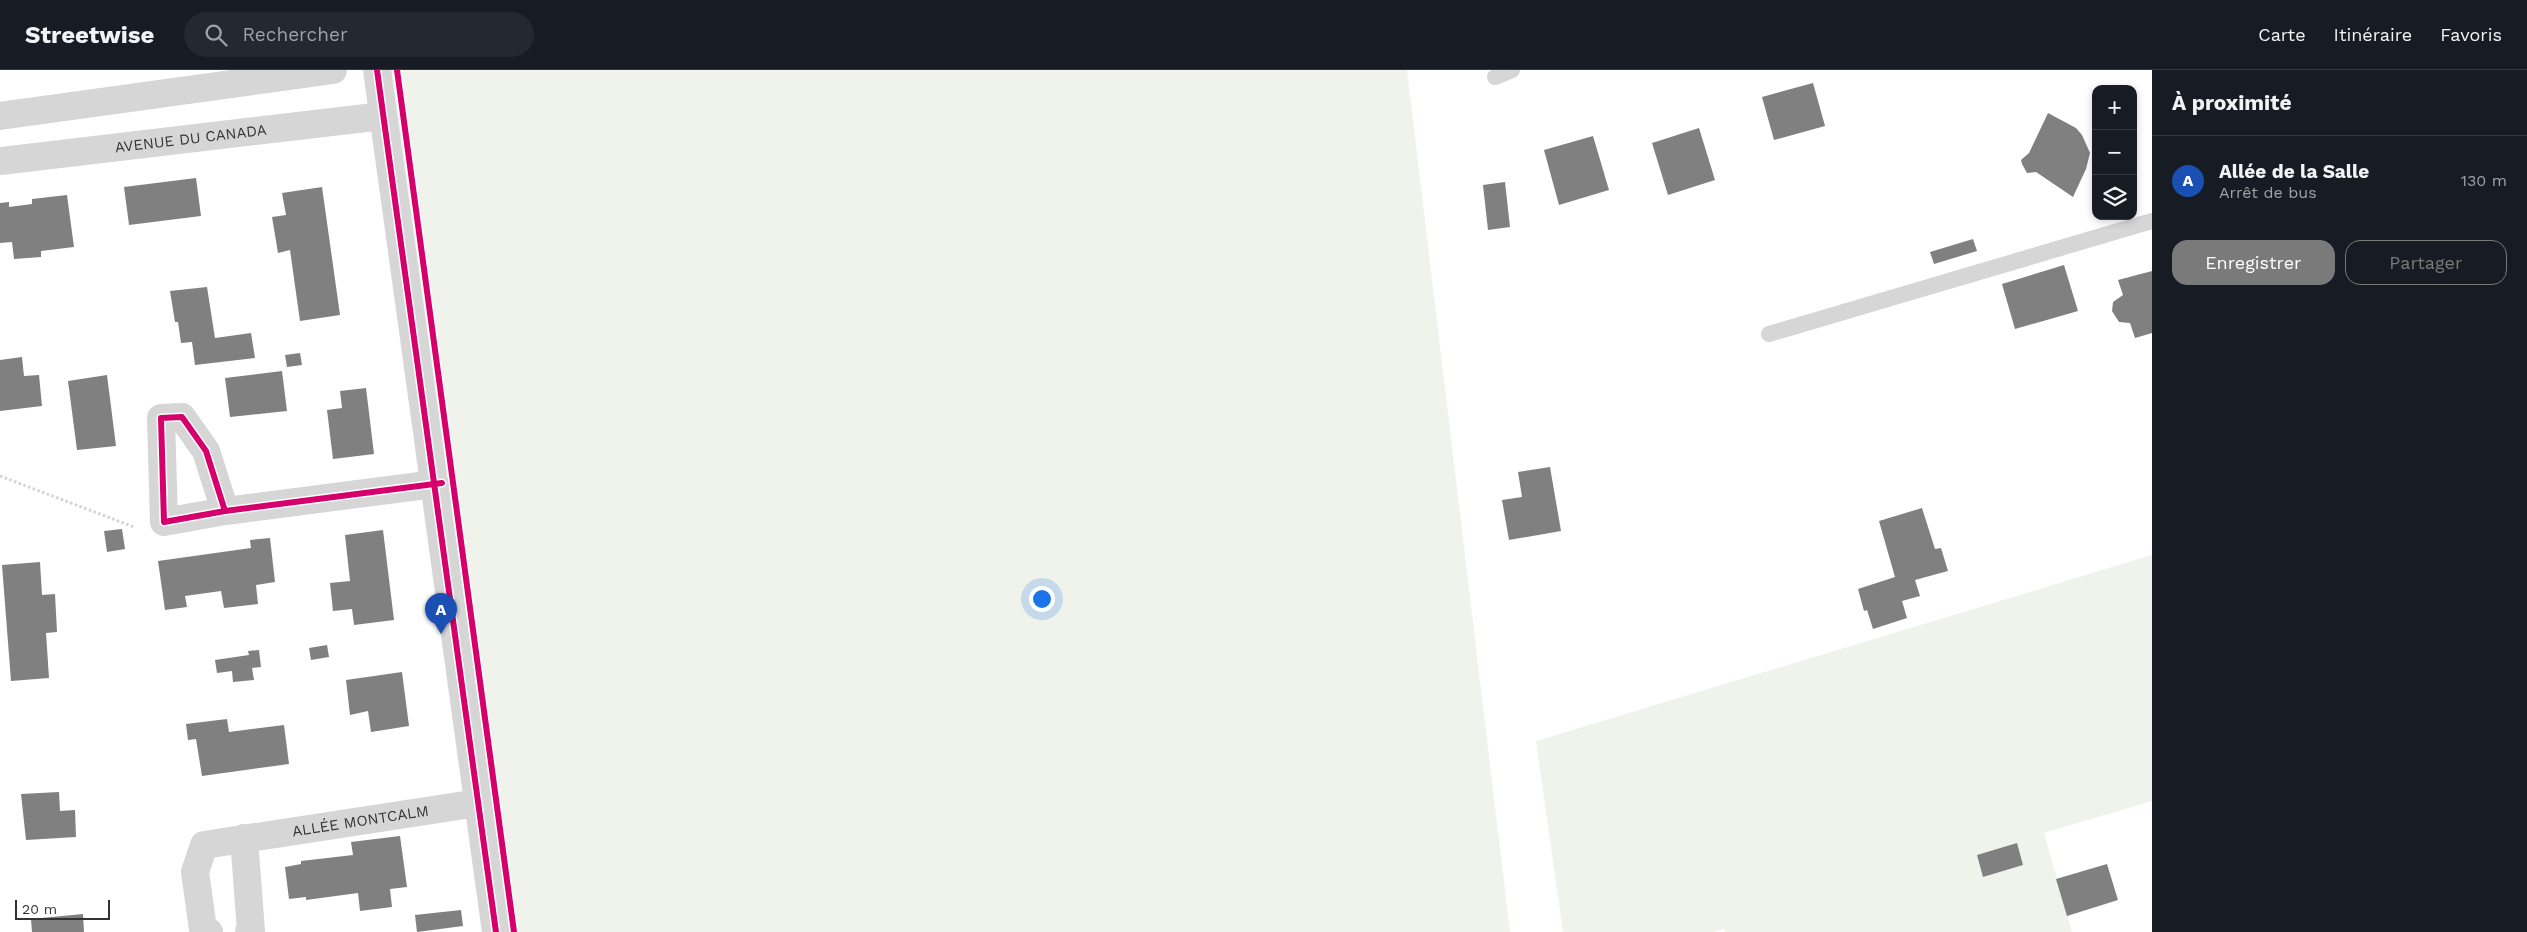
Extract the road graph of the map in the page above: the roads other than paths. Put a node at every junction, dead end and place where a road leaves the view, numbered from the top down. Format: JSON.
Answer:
{"nodes":[{"id":1,"x":333,"y":70,"type":"edge"},
{"id":2,"x":377,"y":70,"type":"edge"},
{"id":3,"x":1512,"y":70,"type":"edge"},
{"id":4,"x":1495,"y":77,"type":"dead end"},
{"id":5,"x":0,"y":116,"type":"edge"},
{"id":6,"x":383,"y":116,"type":"junction"},
{"id":7,"x":0,"y":161,"type":"edge"},
{"id":8,"x":2152,"y":222,"type":"edge"},
{"id":9,"x":1769,"y":334,"type":"dead end"},
{"id":10,"x":435,"y":484,"type":"junction"},
{"id":11,"x":225,"y":510,"type":"junction"},
{"id":12,"x":478,"y":803,"type":"junction"},
{"id":13,"x":244,"y":838,"type":"junction"},
{"id":14,"x":210,"y":932,"type":"edge"},
{"id":15,"x":249,"y":932,"type":"edge"},
{"id":16,"x":496,"y":932,"type":"edge"}],
"edges":[{"from":1,"to":5,"type":"street"},
{"from":2,"to":6,"type":"street"},
{"from":3,"to":4,"type":"lane"},
{"from":6,"to":7,"type":"street","name":"AVENUE DU CANADA"},
{"from":6,"to":10,"type":"street"},
{"from":8,"to":9,"type":"lane"},
{"from":10,"to":11,"type":"street"},
{"from":10,"to":12,"type":"street"},
{"from":11,"to":11,"type":"street"},
{"from":12,"to":13,"type":"street","name":"ALLÉE MONTCALM"},
{"from":12,"to":16,"type":"street"},
{"from":13,"to":14,"type":"street","name":"ALLÉE MONTCALM"},
{"from":13,"to":15,"type":"street"}]}
